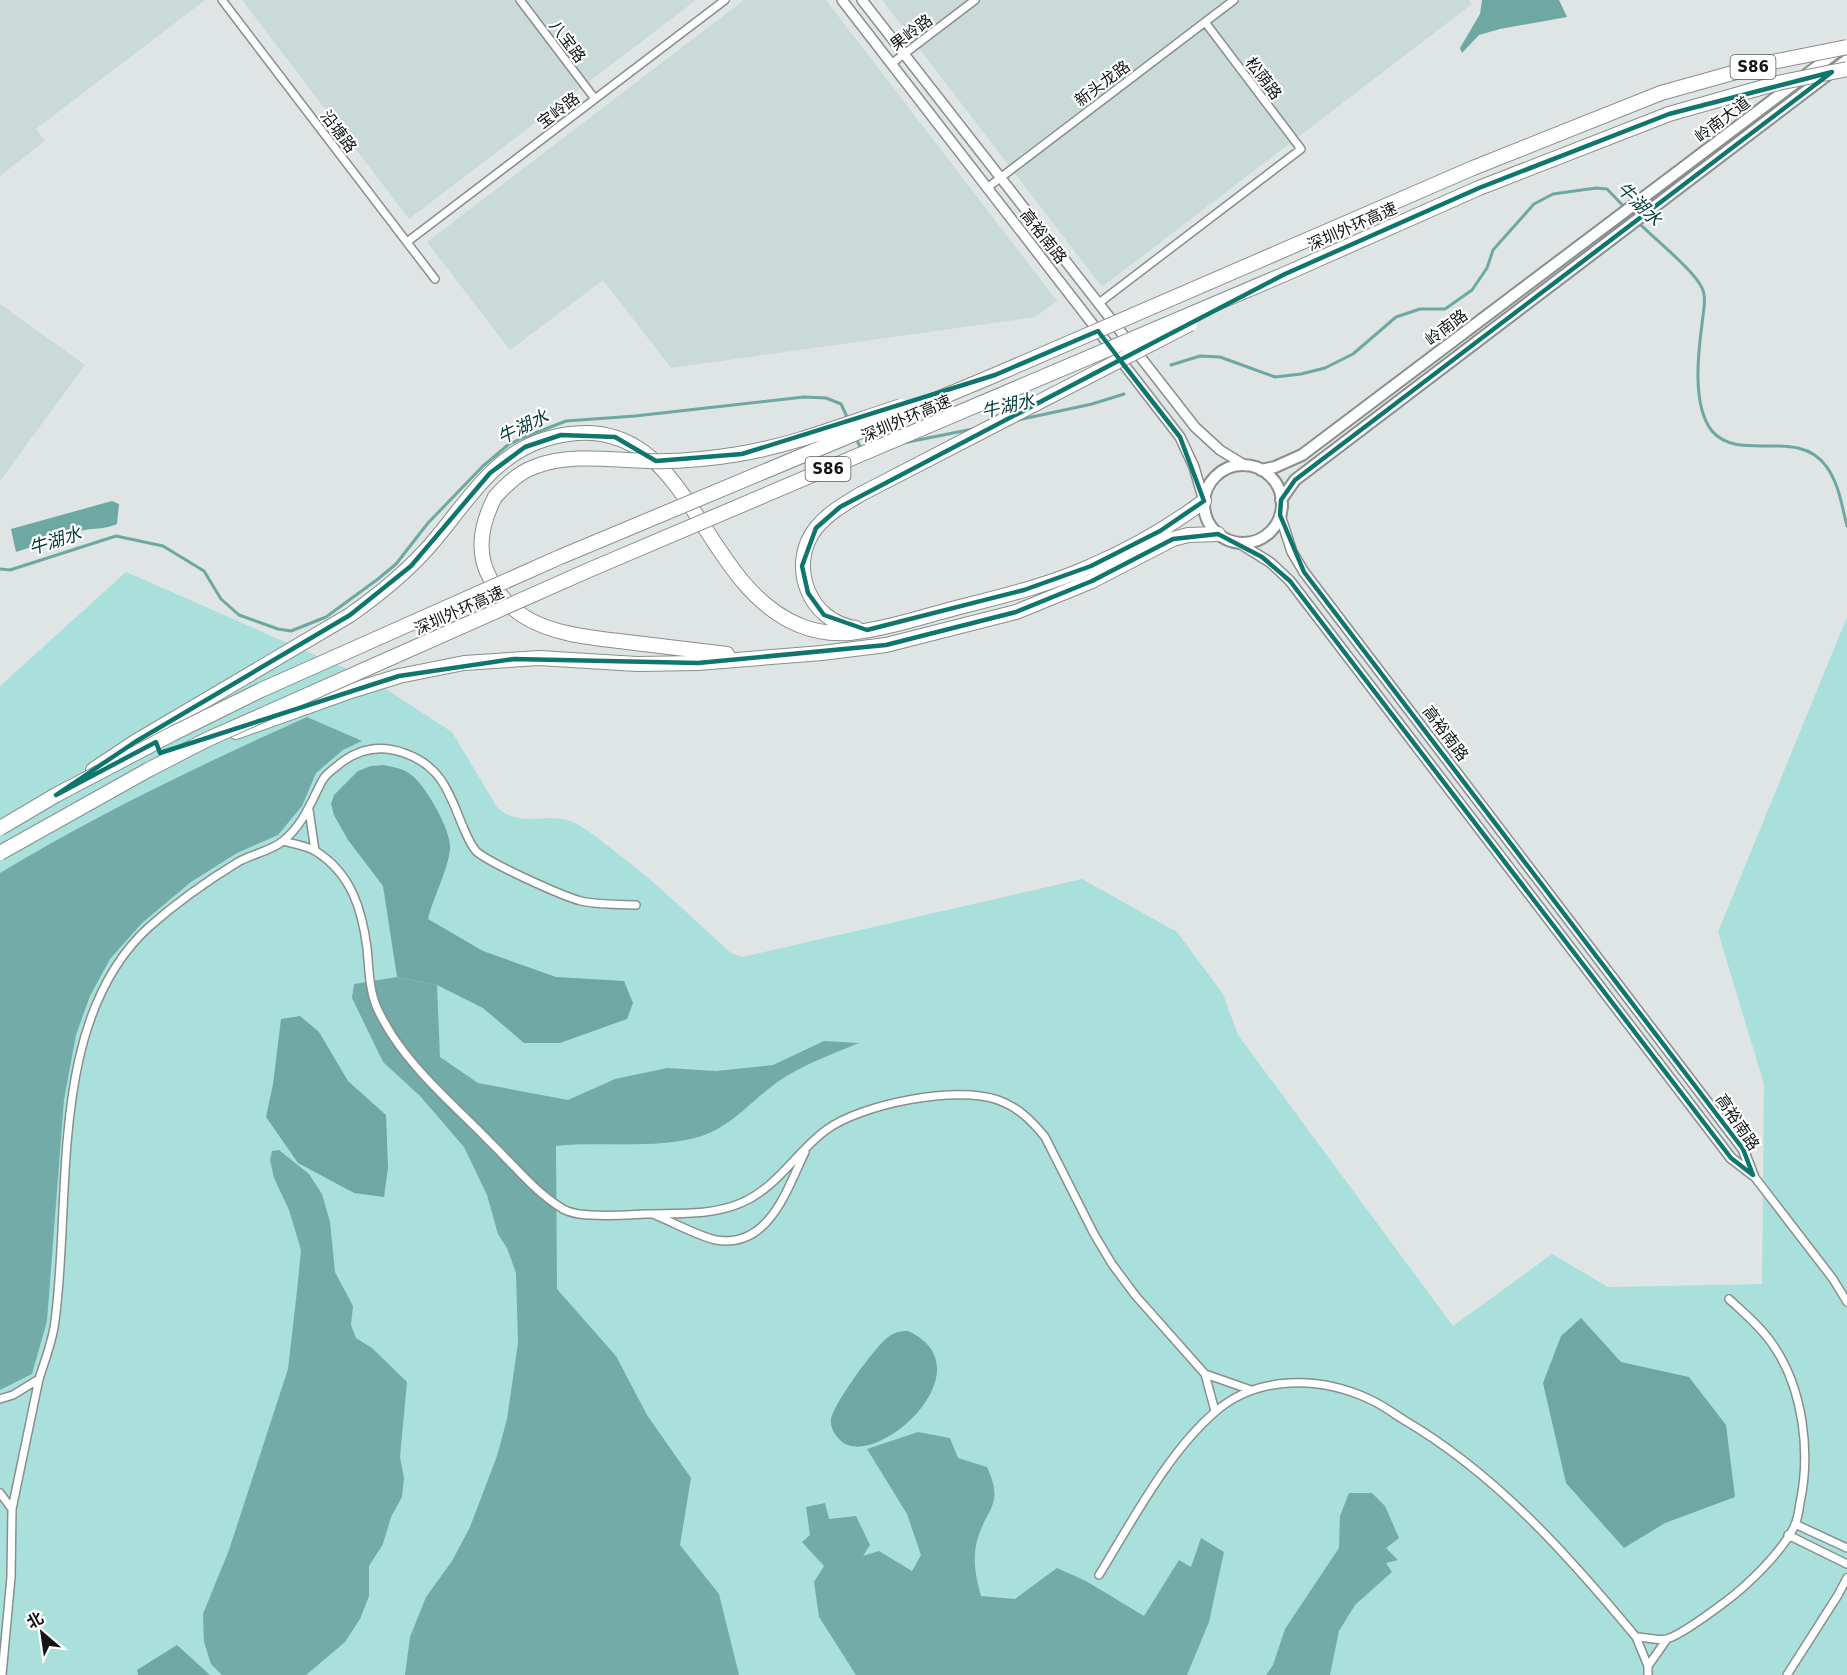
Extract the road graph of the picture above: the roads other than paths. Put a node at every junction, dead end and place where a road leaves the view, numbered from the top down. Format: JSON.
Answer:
{"nodes":[{"id":1,"x":222,"y":0,"type":"edge"},
{"id":2,"x":520,"y":0,"type":"edge"},
{"id":3,"x":725,"y":0,"type":"edge"},
{"id":4,"x":842,"y":0,"type":"edge"},
{"id":5,"x":862,"y":0,"type":"edge"},
{"id":6,"x":975,"y":0,"type":"edge"},
{"id":7,"x":1234,"y":0,"type":"edge"},
{"id":8,"x":1205,"y":22,"type":"junction"},
{"id":9,"x":1847,"y":45,"type":"edge"},
{"id":10,"x":904,"y":54,"type":"junction"},
{"id":11,"x":1847,"y":60,"type":"edge"},
{"id":12,"x":891,"y":64,"type":"junction"},
{"id":13,"x":1847,"y":69,"type":"edge"},
{"id":14,"x":595,"y":99,"type":"junction"},
{"id":15,"x":1001,"y":177,"type":"junction"},
{"id":16,"x":987,"y":188,"type":"junction"},
{"id":17,"x":1644,"y":197,"type":"joint"},
{"id":18,"x":1652,"y":209,"type":"joint"},
{"id":19,"x":407,"y":242,"type":"junction"},
{"id":20,"x":1286,"y":274,"type":"junction"},
{"id":21,"x":435,"y":279,"type":"dead end"},
{"id":22,"x":1100,"y":303,"type":"junction"},
{"id":23,"x":994,"y":375,"type":"junction"},
{"id":24,"x":1246,"y":466,"type":"junction"},
{"id":25,"x":1261,"y":470,"type":"junction"},
{"id":26,"x":1281,"y":500,"type":"junction"},
{"id":27,"x":1204,"y":501,"type":"junction"},
{"id":28,"x":1280,"y":515,"type":"junction"},
{"id":29,"x":1218,"y":534,"type":"junction"},
{"id":30,"x":1239,"y":543,"type":"junction"},
{"id":31,"x":867,"y":630,"type":"junction"},
{"id":32,"x":756,"y":658,"type":"junction"},
{"id":33,"x":206,"y":740,"type":"junction"},
{"id":34,"x":56,"y":795,"type":"junction"},
{"id":35,"x":309,"y":810,"type":"junction"},
{"id":36,"x":0,"y":828,"type":"edge"},
{"id":37,"x":283,"y":841,"type":"junction"},
{"id":38,"x":315,"y":851,"type":"junction"},
{"id":39,"x":0,"y":853,"type":"edge"},
{"id":40,"x":636,"y":905,"type":"dead end"},
{"id":41,"x":808,"y":1144,"type":"junction"},
{"id":42,"x":1753,"y":1175,"type":"junction"},
{"id":43,"x":652,"y":1214,"type":"junction"},
{"id":44,"x":1729,"y":1299,"type":"dead end"},
{"id":45,"x":1847,"y":1302,"type":"edge"},
{"id":46,"x":1205,"y":1374,"type":"junction"},
{"id":47,"x":39,"y":1379,"type":"junction"},
{"id":48,"x":1251,"y":1390,"type":"junction"},
{"id":49,"x":0,"y":1399,"type":"edge"},
{"id":50,"x":1215,"y":1411,"type":"junction"},
{"id":51,"x":0,"y":1493,"type":"edge"},
{"id":52,"x":12,"y":1509,"type":"junction"},
{"id":53,"x":1795,"y":1524,"type":"junction"},
{"id":54,"x":1788,"y":1535,"type":"junction"},
{"id":55,"x":1847,"y":1548,"type":"edge"},
{"id":56,"x":1847,"y":1564,"type":"edge"},
{"id":57,"x":1099,"y":1575,"type":"dead end"},
{"id":58,"x":1847,"y":1578,"type":"edge"},
{"id":59,"x":1636,"y":1636,"type":"junction"},
{"id":60,"x":1667,"y":1639,"type":"junction"},
{"id":61,"x":1647,"y":1666,"type":"junction"},
{"id":62,"x":2,"y":1675,"type":"edge"},
{"id":63,"x":1648,"y":1675,"type":"edge"},
{"id":64,"x":1787,"y":1675,"type":"edge"}],
"edges":[{"from":1,"to":19,"type":"street","name":"沿塘路"},
{"from":2,"to":14,"type":"street","name":"八宝路"},
{"from":3,"to":14,"type":"street","name":"宝岭路"},
{"from":4,"to":12,"type":"street","name":"高裕南路"},
{"from":5,"to":10,"type":"street","name":"高裕南路"},
{"from":6,"to":10,"type":"street","name":"果岭路"},
{"from":7,"to":8,"type":"street","name":"新头龙路"},
{"from":8,"to":15,"type":"street","name":"新头龙路"},
{"from":8,"to":22,"type":"street","name":"松荫路"},
{"from":9,"to":17,"type":"main road","name":"岭南大道"},
{"from":9,"to":23,"type":"highway","name":"深圳外环高速","number":"S86","bridge":true},
{"from":10,"to":12,"type":"street","name":"果岭路"},
{"from":10,"to":15,"type":"street","name":"高裕南路"},
{"from":11,"to":18,"type":"main road","name":"岭南大道"},
{"from":12,"to":16,"type":"street","name":"高裕南路"},
{"from":13,"to":20,"type":"highway","name":"深圳外环高速","number":"S86","bridge":true},
{"from":14,"to":19,"type":"street","name":"宝岭路"},
{"from":15,"to":16,"type":"street","name":"新头龙路"},
{"from":15,"to":22,"type":"street","name":"高裕南路"},
{"from":16,"to":27,"type":"street","name":"高裕南路"},
{"from":17,"to":25,"type":"main road","name":"岭南路"},
{"from":18,"to":26,"type":"main road","name":"岭南路"},
{"from":19,"to":21,"type":"street","name":"沿塘路"},
{"from":20,"to":31,"type":"highway","bridge":true},
{"from":20,"to":33,"type":"highway","name":"深圳外环高速","number":"S86","bridge":true},
{"from":22,"to":24,"type":"street","name":"高裕南路"},
{"from":23,"to":32,"type":"highway","bridge":true},
{"from":23,"to":34,"type":"highway","name":"深圳外环高速","number":"S86","bridge":true},
{"from":24,"to":25,"type":"main road"},
{"from":24,"to":27,"type":"main road"},
{"from":25,"to":26,"type":"main road"},
{"from":26,"to":28,"type":"main road"},
{"from":27,"to":29,"type":"main road"},
{"from":27,"to":31,"type":"highway"},
{"from":28,"to":30,"type":"main road"},
{"from":28,"to":42,"type":"street","name":"高裕南路"},
{"from":29,"to":30,"type":"main road"},
{"from":29,"to":32,"type":"highway"},
{"from":30,"to":42,"type":"street","name":"高裕南路"},
{"from":31,"to":34,"type":"highway","bridge":true},
{"from":32,"to":33,"type":"highway","bridge":true},
{"from":33,"to":39,"type":"highway","name":"深圳外环高速","number":"S86","bridge":true},
{"from":34,"to":36,"type":"highway","name":"深圳外环高速","number":"S86","bridge":true},
{"from":35,"to":37,"type":"street"},
{"from":35,"to":38,"type":"street"},
{"from":35,"to":40,"type":"street"},
{"from":37,"to":38,"type":"street"},
{"from":37,"to":47,"type":"street"},
{"from":38,"to":43,"type":"street"},
{"from":41,"to":43,"type":"street"},
{"from":41,"to":43,"type":"street"},
{"from":41,"to":46,"type":"street"},
{"from":42,"to":45,"type":"street"},
{"from":44,"to":53,"type":"street"},
{"from":46,"to":48,"type":"street"},
{"from":46,"to":50,"type":"street"},
{"from":47,"to":49,"type":"street"},
{"from":47,"to":52,"type":"street"},
{"from":48,"to":50,"type":"street"},
{"from":48,"to":59,"type":"street"},
{"from":50,"to":57,"type":"street"},
{"from":51,"to":52,"type":"street"},
{"from":52,"to":62,"type":"street"},
{"from":53,"to":54,"type":"street"},
{"from":53,"to":55,"type":"street"},
{"from":54,"to":56,"type":"street"},
{"from":54,"to":60,"type":"street"},
{"from":58,"to":64,"type":"street"},
{"from":59,"to":60,"type":"street"},
{"from":59,"to":61,"type":"street"},
{"from":60,"to":61,"type":"street"},
{"from":61,"to":63,"type":"street"}]}
